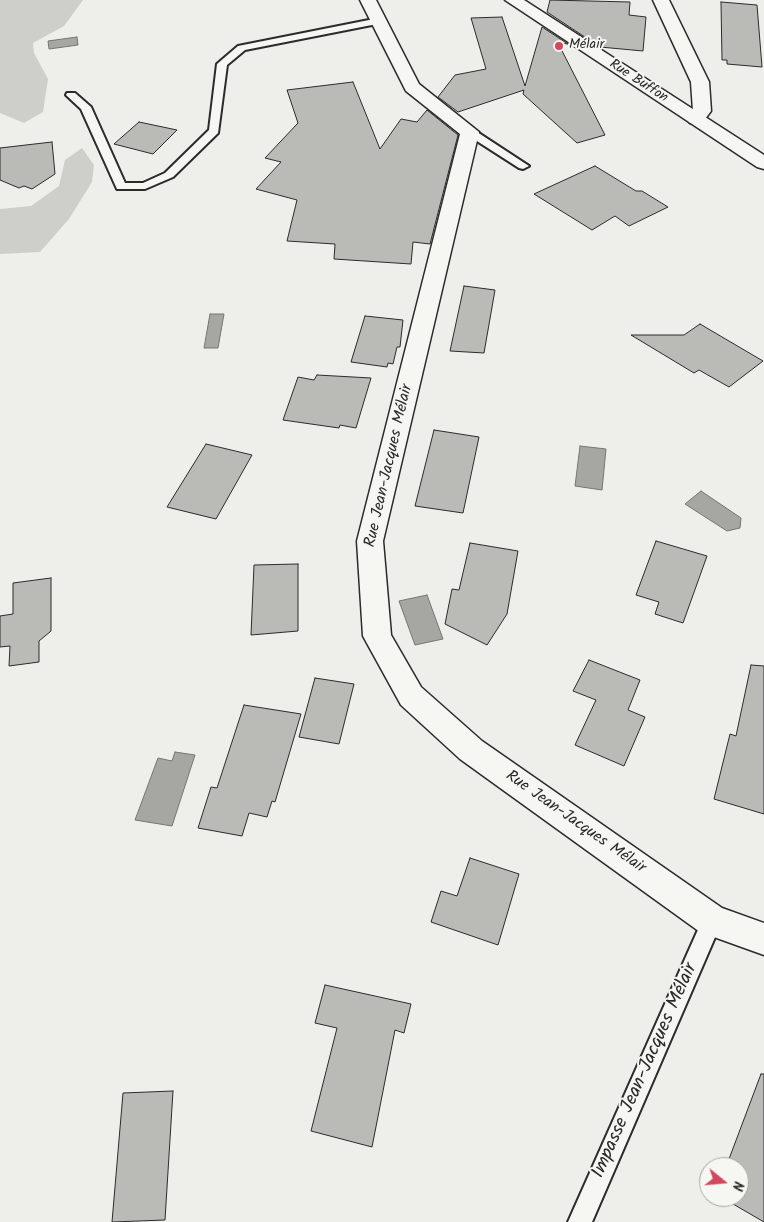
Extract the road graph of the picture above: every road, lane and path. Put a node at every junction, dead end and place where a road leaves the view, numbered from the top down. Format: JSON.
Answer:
{"nodes":[{"id":1,"x":513,"y":0,"type":"edge"},
{"id":2,"x":661,"y":0,"type":"edge"},
{"id":3,"x":373,"y":10,"type":"edge"},
{"id":4,"x":71,"y":95,"type":"dead end"},
{"id":5,"x":696,"y":119,"type":"junction"},
{"id":6,"x":470,"y":132,"type":"junction"},
{"id":7,"x":764,"y":163,"type":"edge"},
{"id":8,"x":523,"y":166,"type":"dead end"},
{"id":9,"x":712,"y":921,"type":"junction"},
{"id":10,"x":764,"y":939,"type":"edge"},
{"id":11,"x":580,"y":1222,"type":"edge"}],
"edges":[{"from":1,"to":5,"type":"street","name":"Rue Buffon"},
{"from":2,"to":5,"type":"street"},
{"from":3,"to":4,"type":"lane"},
{"from":3,"to":6,"type":"street"},
{"from":5,"to":7,"type":"street","name":"Rue Buffon"},
{"from":6,"to":8,"type":"lane"},
{"from":6,"to":9,"type":"street","name":"Rue Jean-Jacques Mélair"},
{"from":9,"to":10,"type":"street","name":"Rue Jean-Jacques Mélair"},
{"from":9,"to":11,"type":"lane","name":"Impasse Jean-Jacques Mélair"}]}
